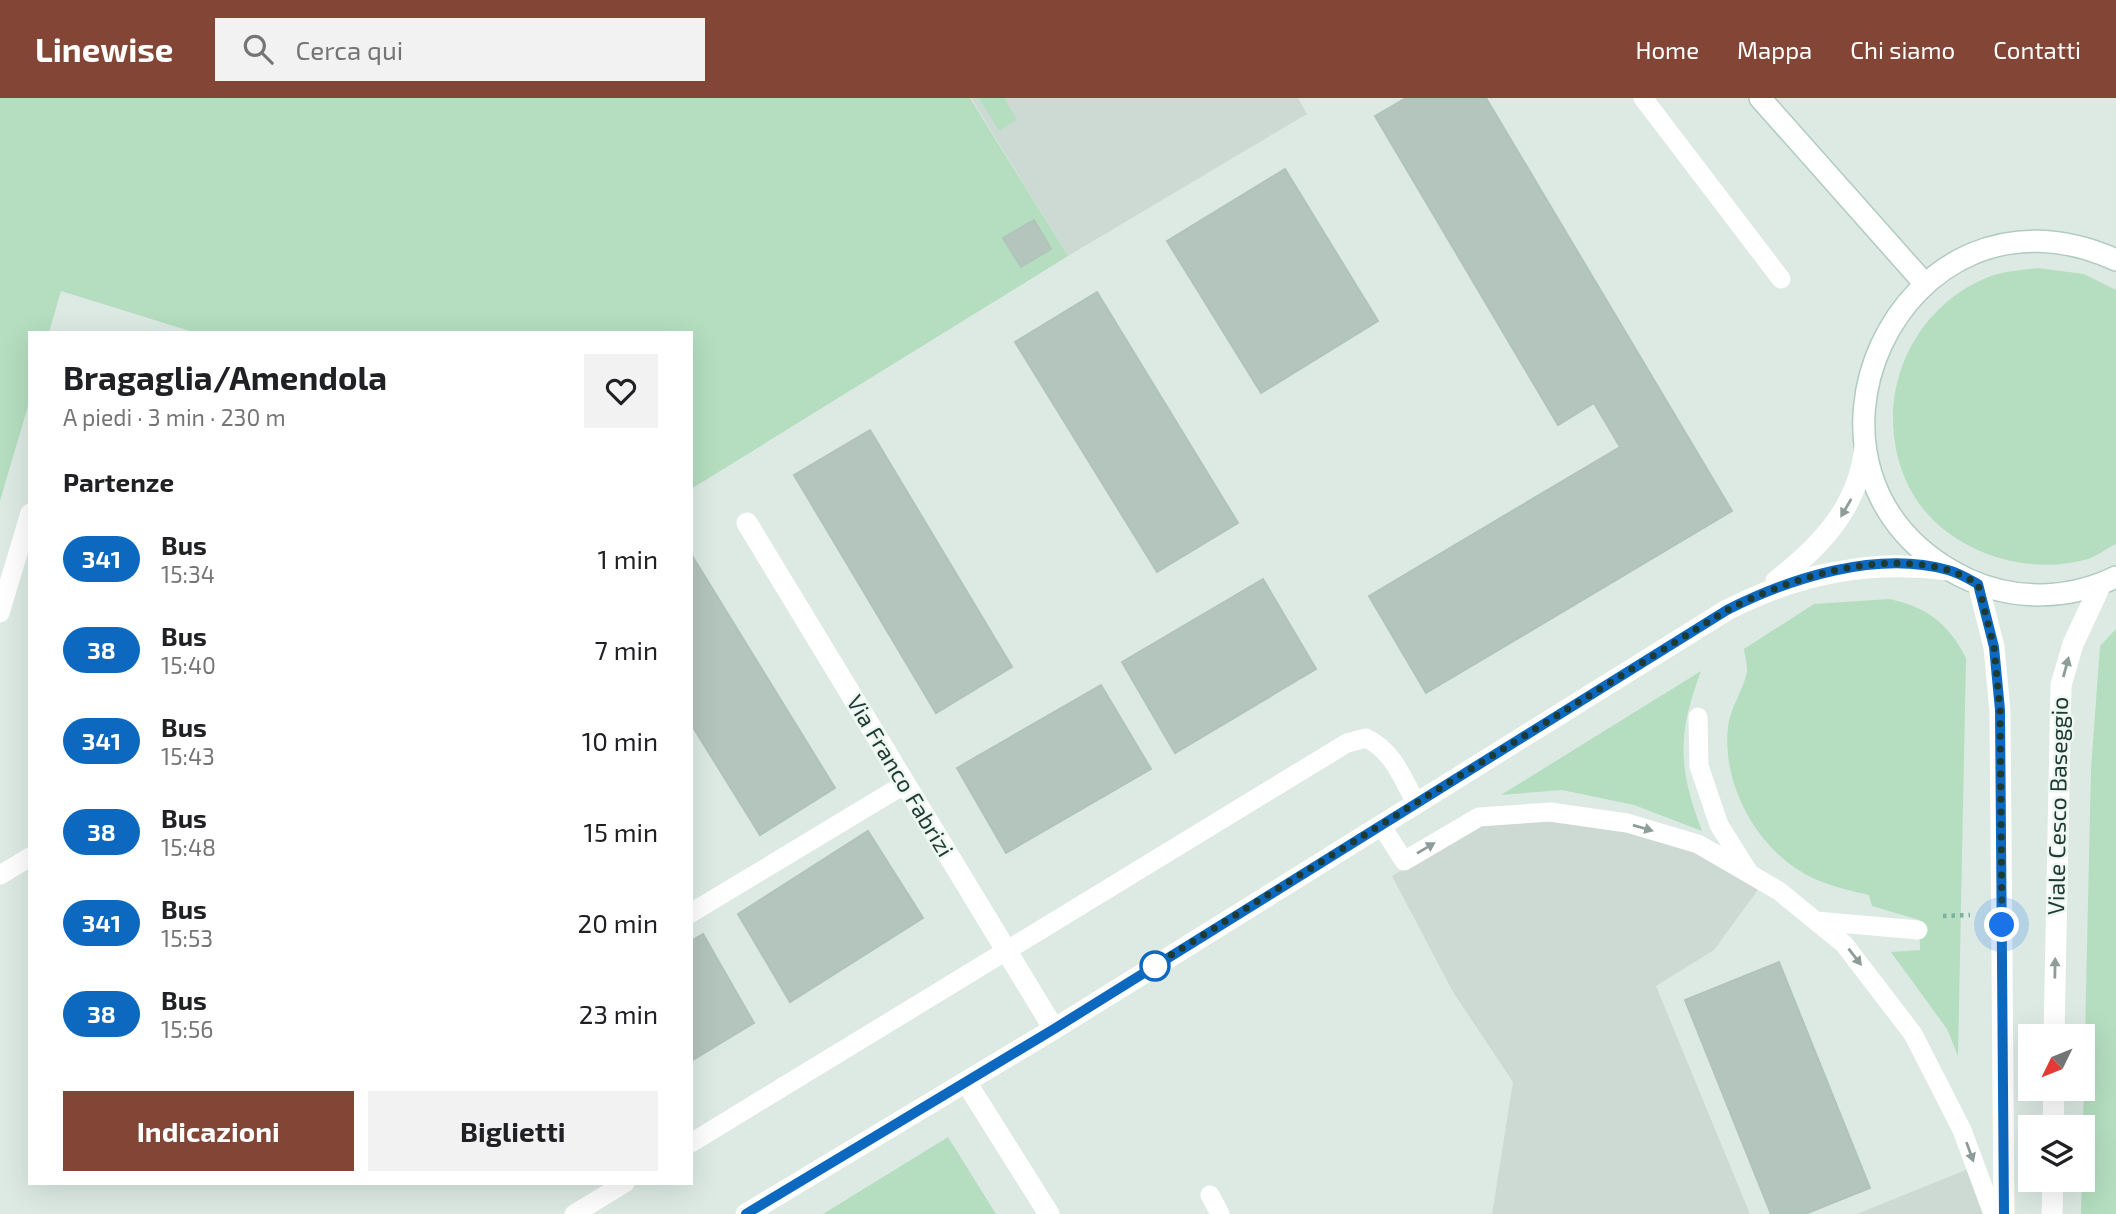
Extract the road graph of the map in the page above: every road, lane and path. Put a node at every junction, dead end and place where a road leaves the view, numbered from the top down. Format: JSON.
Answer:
{"nodes":[{"id":1,"x":1643,"y":98,"type":"edge"},
{"id":2,"x":1760,"y":98,"type":"edge"},
{"id":3,"x":2116,"y":260,"type":"edge"},
{"id":4,"x":1781,"y":279,"type":"dead end"},
{"id":5,"x":1925,"y":284,"type":"junction"},
{"id":6,"x":1865,"y":443,"type":"junction"},
{"id":7,"x":28,"y":520,"type":"edge"},
{"id":8,"x":747,"y":523,"type":"dead end"},
{"id":9,"x":1949,"y":570,"type":"junction"},
{"id":10,"x":2109,"y":581,"type":"edge"},
{"id":11,"x":1978,"y":584,"type":"junction"},
{"id":12,"x":1760,"y":593,"type":"junction"},
{"id":13,"x":0,"y":612,"type":"edge"},
{"id":14,"x":1698,"y":717,"type":"dead end"},
{"id":15,"x":905,"y":784,"type":"junction"},
{"id":16,"x":1416,"y":803,"type":"junction"},
{"id":17,"x":1381,"y":825,"type":"junction"},
{"id":18,"x":28,"y":858,"type":"edge"},
{"id":19,"x":1751,"y":875,"type":"junction"},
{"id":20,"x":0,"y":876,"type":"edge"},
{"id":21,"x":693,"y":912,"type":"edge"},
{"id":22,"x":1815,"y":920,"type":"junction"},
{"id":23,"x":1919,"y":930,"type":"dead end"},
{"id":24,"x":1007,"y":952,"type":"junction"},
{"id":25,"x":2054,"y":1024,"type":"edge"},
{"id":26,"x":1054,"y":1029,"type":"junction"},
{"id":27,"x":966,"y":1082,"type":"junction"},
{"id":28,"x":693,"y":1142,"type":"edge"},
{"id":29,"x":622,"y":1185,"type":"edge"},
{"id":30,"x":2053,"y":1192,"type":"edge"},
{"id":31,"x":1210,"y":1195,"type":"dead end"},
{"id":32,"x":574,"y":1214,"type":"edge"},
{"id":33,"x":746,"y":1214,"type":"edge"},
{"id":34,"x":1049,"y":1214,"type":"edge"},
{"id":35,"x":1220,"y":1214,"type":"edge"},
{"id":36,"x":1993,"y":1214,"type":"edge"},
{"id":37,"x":2004,"y":1214,"type":"edge"},
{"id":38,"x":2052,"y":1214,"type":"edge"}],
"edges":[{"from":1,"to":4,"type":"lane"},
{"from":2,"to":5,"type":"street"},
{"from":3,"to":5,"type":"street"},
{"from":5,"to":6,"type":"street"},
{"from":6,"to":9,"type":"street"},
{"from":6,"to":12,"type":"street","one_way":true},
{"from":7,"to":13,"type":"lane"},
{"from":8,"to":15,"type":"street","name":"Via Franco Fabrizi"},
{"from":9,"to":11,"type":"street"},
{"from":9,"to":12,"type":"street"},
{"from":10,"to":11,"type":"street"},
{"from":25,"to":10,"type":"street","name":"Viale Cesco Baseggio","one_way":true},
{"from":11,"to":37,"type":"street"},
{"from":12,"to":16,"type":"street"},
{"from":14,"to":19,"type":"lane"},
{"from":15,"to":21,"type":"lane"},
{"from":15,"to":24,"type":"street","name":"Via Franco Fabrizi"},
{"from":16,"to":17,"type":"street"},
{"from":16,"to":24,"type":"lane"},
{"from":17,"to":19,"type":"lane","one_way":true},
{"from":17,"to":26,"type":"street"},
{"from":18,"to":20,"type":"lane"},
{"from":19,"to":22,"type":"lane"},
{"from":22,"to":23,"type":"lane"},
{"from":22,"to":36,"type":"lane","one_way":true},
{"from":24,"to":26,"type":"street","name":"Via Franco Fabrizi"},
{"from":24,"to":28,"type":"lane"},
{"from":26,"to":27,"type":"street"},
{"from":27,"to":33,"type":"street"},
{"from":27,"to":34,"type":"street"},
{"from":29,"to":32,"type":"lane"},
{"from":30,"to":38,"type":"street"},
{"from":31,"to":35,"type":"lane"}]}
